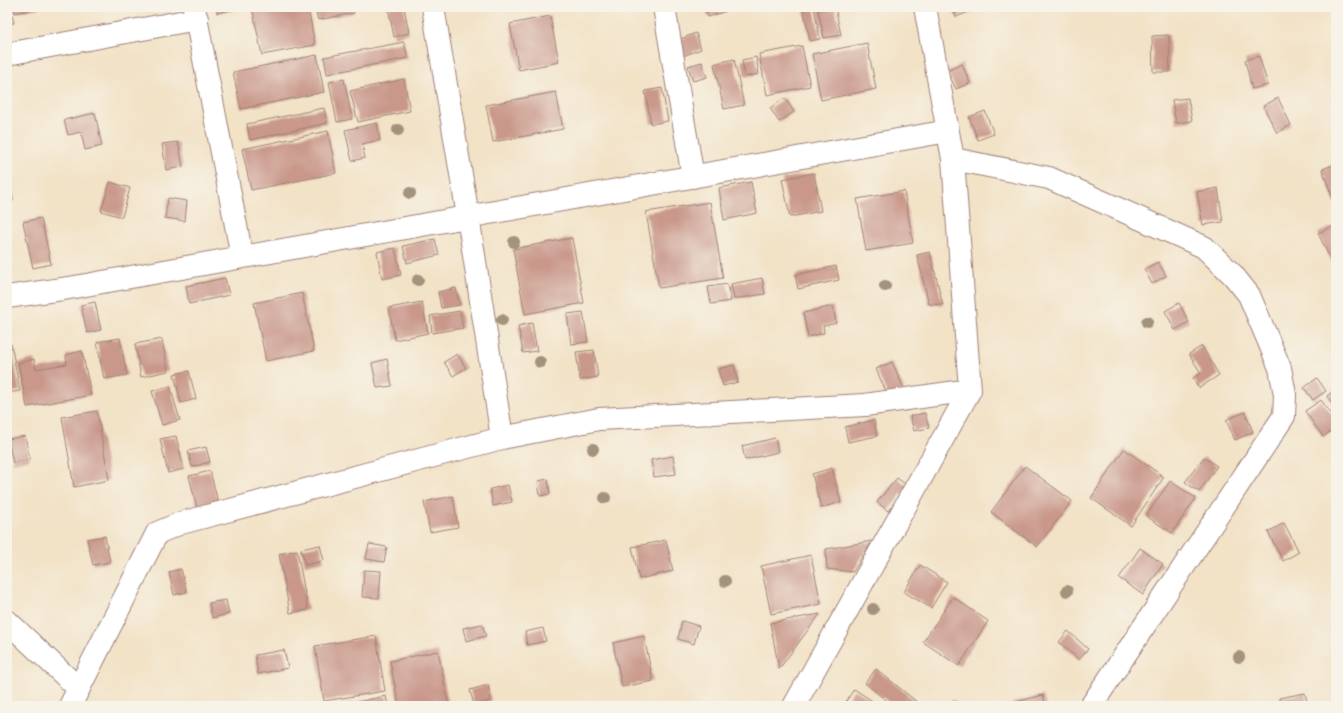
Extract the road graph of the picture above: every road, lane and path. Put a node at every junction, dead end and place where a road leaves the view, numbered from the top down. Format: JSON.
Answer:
{"nodes":[{"id":1,"x":433,"y":7,"type":"edge"},
{"id":2,"x":664,"y":7,"type":"edge"},
{"id":3,"x":926,"y":7,"type":"edge"},
{"id":4,"x":195,"y":13,"type":"edge"},
{"id":5,"x":7,"y":54,"type":"edge"},
{"id":6,"x":948,"y":131,"type":"junction"},
{"id":7,"x":953,"y":159,"type":"junction"},
{"id":8,"x":693,"y":176,"type":"junction"},
{"id":9,"x":468,"y":216,"type":"junction"},
{"id":10,"x":242,"y":257,"type":"junction"},
{"id":11,"x":7,"y":297,"type":"edge"},
{"id":12,"x":970,"y":390,"type":"junction"},
{"id":13,"x":502,"y":438,"type":"junction"},
{"id":14,"x":7,"y":621,"type":"edge"},
{"id":15,"x":74,"y":698,"type":"edge"},
{"id":16,"x":794,"y":706,"type":"edge"},
{"id":17,"x":1091,"y":706,"type":"edge"}],
"edges":[{"from":1,"to":9,"type":"street"},
{"from":2,"to":8,"type":"street"},
{"from":3,"to":6,"type":"street"},
{"from":4,"to":5,"type":"street"},
{"from":4,"to":10,"type":"street"},
{"from":6,"to":7,"type":"street"},
{"from":6,"to":8,"type":"street"},
{"from":7,"to":12,"type":"street"},
{"from":7,"to":17,"type":"street"},
{"from":8,"to":9,"type":"street"},
{"from":9,"to":10,"type":"street"},
{"from":9,"to":13,"type":"street"},
{"from":10,"to":11,"type":"street"},
{"from":12,"to":13,"type":"street"},
{"from":12,"to":16,"type":"street"},
{"from":13,"to":15,"type":"street"},
{"from":14,"to":15,"type":"street"}]}
